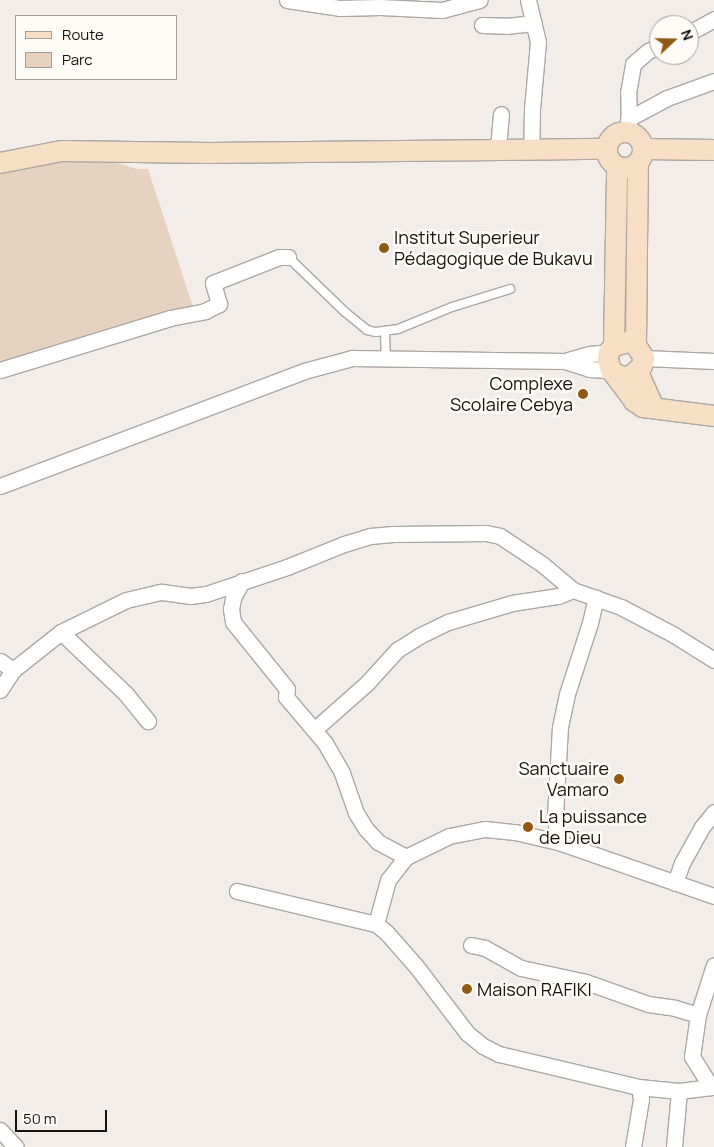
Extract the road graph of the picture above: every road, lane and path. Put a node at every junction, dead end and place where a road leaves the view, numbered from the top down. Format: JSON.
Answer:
{"nodes":[{"id":1,"x":287,"y":0,"type":"edge"},
{"id":2,"x":480,"y":0,"type":"edge"},
{"id":3,"x":528,"y":0,"type":"edge"},
{"id":4,"x":714,"y":18,"type":"edge"},
{"id":5,"x":534,"y":22,"type":"junction"},
{"id":6,"x":482,"y":25,"type":"dead end"},
{"id":7,"x":699,"y":27,"type":"edge"},
{"id":8,"x":649,"y":51,"type":"edge"},
{"id":9,"x":714,"y":81,"type":"edge"},
{"id":10,"x":501,"y":114,"type":"dead end"},
{"id":11,"x":629,"y":125,"type":"junction"},
{"id":12,"x":498,"y":148,"type":"junction"},
{"id":13,"x":532,"y":148,"type":"junction"},
{"id":14,"x":607,"y":149,"type":"junction"},
{"id":15,"x":714,"y":150,"type":"edge"},
{"id":16,"x":641,"y":156,"type":"junction"},
{"id":17,"x":0,"y":163,"type":"edge"},
{"id":18,"x":617,"y":167,"type":"junction"},
{"id":19,"x":288,"y":257,"type":"joint"},
{"id":20,"x":510,"y":289,"type":"dead end"},
{"id":21,"x":385,"y":332,"type":"junction"},
{"id":22,"x":386,"y":358,"type":"junction"},
{"id":23,"x":639,"y":358,"type":"junction"},
{"id":24,"x":613,"y":360,"type":"junction"},
{"id":25,"x":714,"y":361,"type":"edge"},
{"id":26,"x":0,"y":370,"type":"edge"},
{"id":27,"x":654,"y":408,"type":"junction"},
{"id":28,"x":714,"y":416,"type":"edge"},
{"id":29,"x":0,"y":486,"type":"edge"},
{"id":30,"x":242,"y":581,"type":"junction"},
{"id":31,"x":572,"y":590,"type":"junction"},
{"id":32,"x":596,"y":598,"type":"junction"},
{"id":33,"x":61,"y":632,"type":"junction"},
{"id":34,"x":714,"y":660,"type":"edge"},
{"id":35,"x":7,"y":666,"type":"edge"},
{"id":36,"x":0,"y":690,"type":"edge"},
{"id":37,"x":148,"y":721,"type":"dead end"},
{"id":38,"x":315,"y":729,"type":"junction"},
{"id":39,"x":714,"y":812,"type":"edge"},
{"id":40,"x":558,"y":842,"type":"junction"},
{"id":41,"x":406,"y":856,"type":"junction"},
{"id":42,"x":675,"y":883,"type":"junction"},
{"id":43,"x":237,"y":891,"type":"dead end"},
{"id":44,"x":714,"y":896,"type":"edge"},
{"id":45,"x":376,"y":924,"type":"junction"},
{"id":46,"x":471,"y":945,"type":"dead end"},
{"id":47,"x":714,"y":965,"type":"edge"},
{"id":48,"x":698,"y":1015,"type":"junction"},
{"id":49,"x":639,"y":1087,"type":"junction"},
{"id":50,"x":713,"y":1087,"type":"edge"},
{"id":51,"x":679,"y":1091,"type":"junction"},
{"id":52,"x":0,"y":1130,"type":"edge"},
{"id":53,"x":16,"y":1147,"type":"edge"},
{"id":54,"x":633,"y":1147,"type":"edge"},
{"id":55,"x":674,"y":1147,"type":"edge"}],
"edges":[{"from":1,"to":2,"type":"street"},
{"from":3,"to":5,"type":"street"},
{"from":4,"to":7,"type":"street"},
{"from":5,"to":6,"type":"street"},
{"from":5,"to":13,"type":"street"},
{"from":8,"to":11,"type":"street"},
{"from":9,"to":11,"type":"street"},
{"from":10,"to":12,"type":"street"},
{"from":11,"to":14,"type":"street"},
{"from":11,"to":16,"type":"street"},
{"from":12,"to":13,"type":"street"},
{"from":12,"to":17,"type":"street"},
{"from":13,"to":14,"type":"street"},
{"from":14,"to":18,"type":"street"},
{"from":15,"to":16,"type":"street"},
{"from":16,"to":18,"type":"street"},
{"from":16,"to":23,"type":"street"},
{"from":18,"to":24,"type":"street"},
{"from":19,"to":21,"type":"lane"},
{"from":19,"to":26,"type":"street"},
{"from":20,"to":21,"type":"lane"},
{"from":21,"to":22,"type":"lane"},
{"from":22,"to":24,"type":"street"},
{"from":22,"to":29,"type":"street"},
{"from":23,"to":24,"type":"street"},
{"from":23,"to":24,"type":"street"},
{"from":23,"to":25,"type":"street"},
{"from":23,"to":27,"type":"street"},
{"from":24,"to":27,"type":"street"},
{"from":27,"to":28,"type":"street"},
{"from":30,"to":31,"type":"street"},
{"from":30,"to":33,"type":"street"},
{"from":30,"to":38,"type":"street"},
{"from":31,"to":32,"type":"street"},
{"from":31,"to":38,"type":"street"},
{"from":32,"to":34,"type":"street"},
{"from":32,"to":40,"type":"street"},
{"from":33,"to":35,"type":"street"},
{"from":33,"to":37,"type":"street"},
{"from":35,"to":36,"type":"street"},
{"from":38,"to":41,"type":"street"},
{"from":39,"to":42,"type":"street"},
{"from":40,"to":41,"type":"street"},
{"from":40,"to":42,"type":"street"},
{"from":41,"to":45,"type":"street"},
{"from":42,"to":44,"type":"street"},
{"from":43,"to":45,"type":"street"},
{"from":45,"to":49,"type":"street"},
{"from":46,"to":48,"type":"street"},
{"from":47,"to":48,"type":"street"},
{"from":48,"to":50,"type":"street"},
{"from":49,"to":51,"type":"street"},
{"from":49,"to":54,"type":"street"},
{"from":50,"to":51,"type":"street"},
{"from":51,"to":55,"type":"street"},
{"from":52,"to":53,"type":"street"}]}
